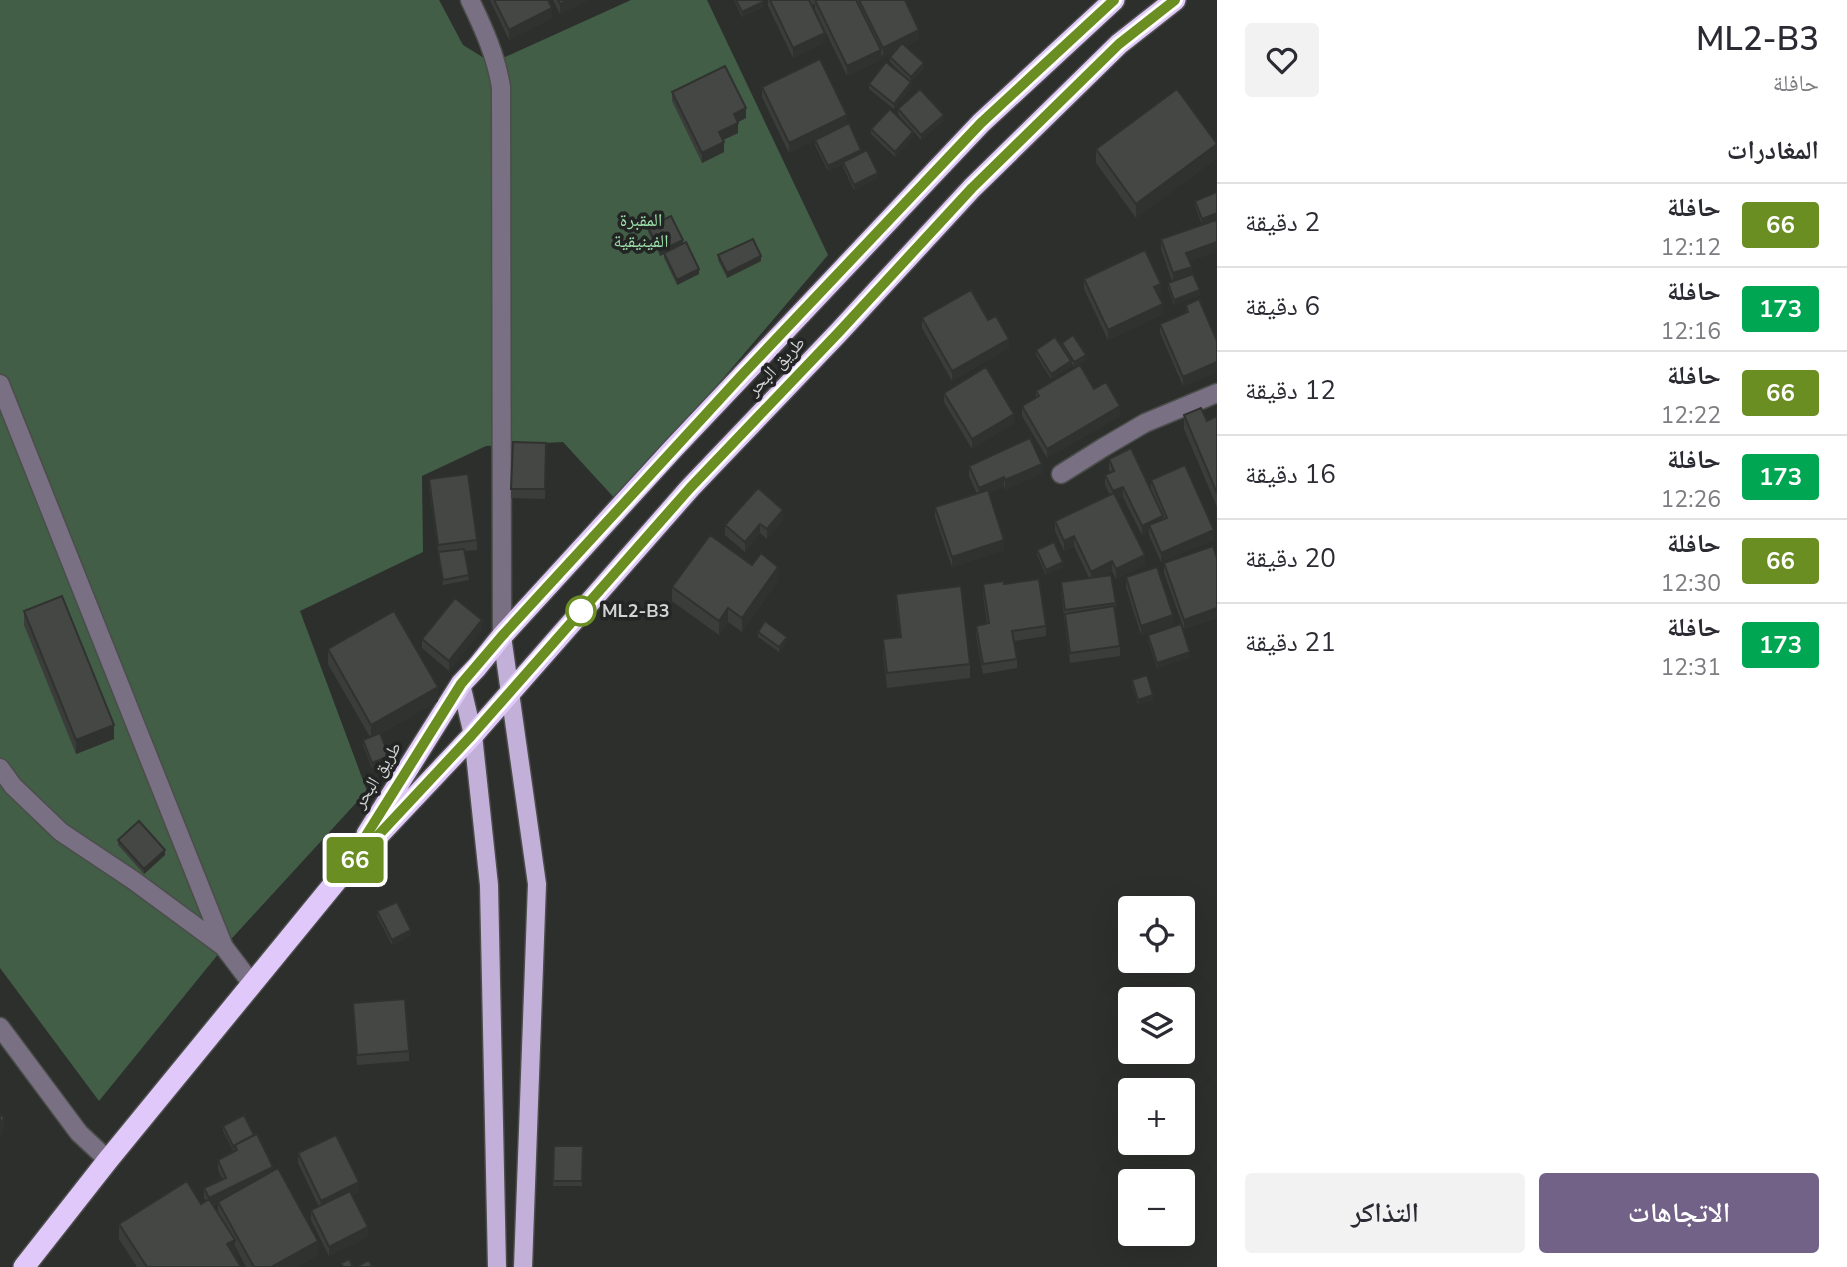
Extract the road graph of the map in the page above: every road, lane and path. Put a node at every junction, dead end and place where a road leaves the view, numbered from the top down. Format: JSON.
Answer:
{"nodes":[{"id":1,"x":470,"y":0,"type":"edge"},
{"id":2,"x":1114,"y":0,"type":"edge"},
{"id":3,"x":1175,"y":0,"type":"edge"},
{"id":4,"x":0,"y":384,"type":"edge"},
{"id":5,"x":1217,"y":393,"type":"edge"},
{"id":6,"x":1061,"y":474,"type":"dead end"},
{"id":7,"x":502,"y":636,"type":"junction"},
{"id":8,"x":461,"y":684,"type":"junction"},
{"id":9,"x":510,"y":692,"type":"junction"},
{"id":10,"x":472,"y":735,"type":"junction"},
{"id":11,"x":0,"y":768,"type":"edge"},
{"id":12,"x":342,"y":874,"type":"junction"},
{"id":13,"x":224,"y":947,"type":"junction"},
{"id":14,"x":252,"y":984,"type":"junction"},
{"id":15,"x":0,"y":1027,"type":"edge"},
{"id":16,"x":108,"y":1160,"type":"junction"},
{"id":17,"x":24,"y":1267,"type":"edge"},
{"id":18,"x":497,"y":1267,"type":"edge"},
{"id":19,"x":523,"y":1267,"type":"edge"}],
"edges":[{"from":1,"to":7,"type":"street"},
{"from":2,"to":7,"type":"highway","name":"طريق البحر"},
{"from":3,"to":9,"type":"highway","name":"طريق البحر"},
{"from":4,"to":13,"type":"street"},
{"from":5,"to":6,"type":"street"},
{"from":7,"to":8,"type":"highway","name":"طريق البحر"},
{"from":7,"to":9,"type":"main road"},
{"from":8,"to":10,"type":"main road"},
{"from":8,"to":12,"type":"highway","name":"طريق البحر"},
{"from":9,"to":10,"type":"highway","name":"طريق البحر"},
{"from":9,"to":19,"type":"main road"},
{"from":10,"to":12,"type":"highway","name":"طريق البحر"},
{"from":10,"to":18,"type":"main road"},
{"from":11,"to":13,"type":"street"},
{"from":12,"to":14,"type":"highway","name":"طريق البحر"},
{"from":13,"to":14,"type":"street"},
{"from":14,"to":16,"type":"highway","name":"طريق البحر"},
{"from":15,"to":16,"type":"street"},
{"from":16,"to":17,"type":"highway","name":"طريق البحر"}]}
